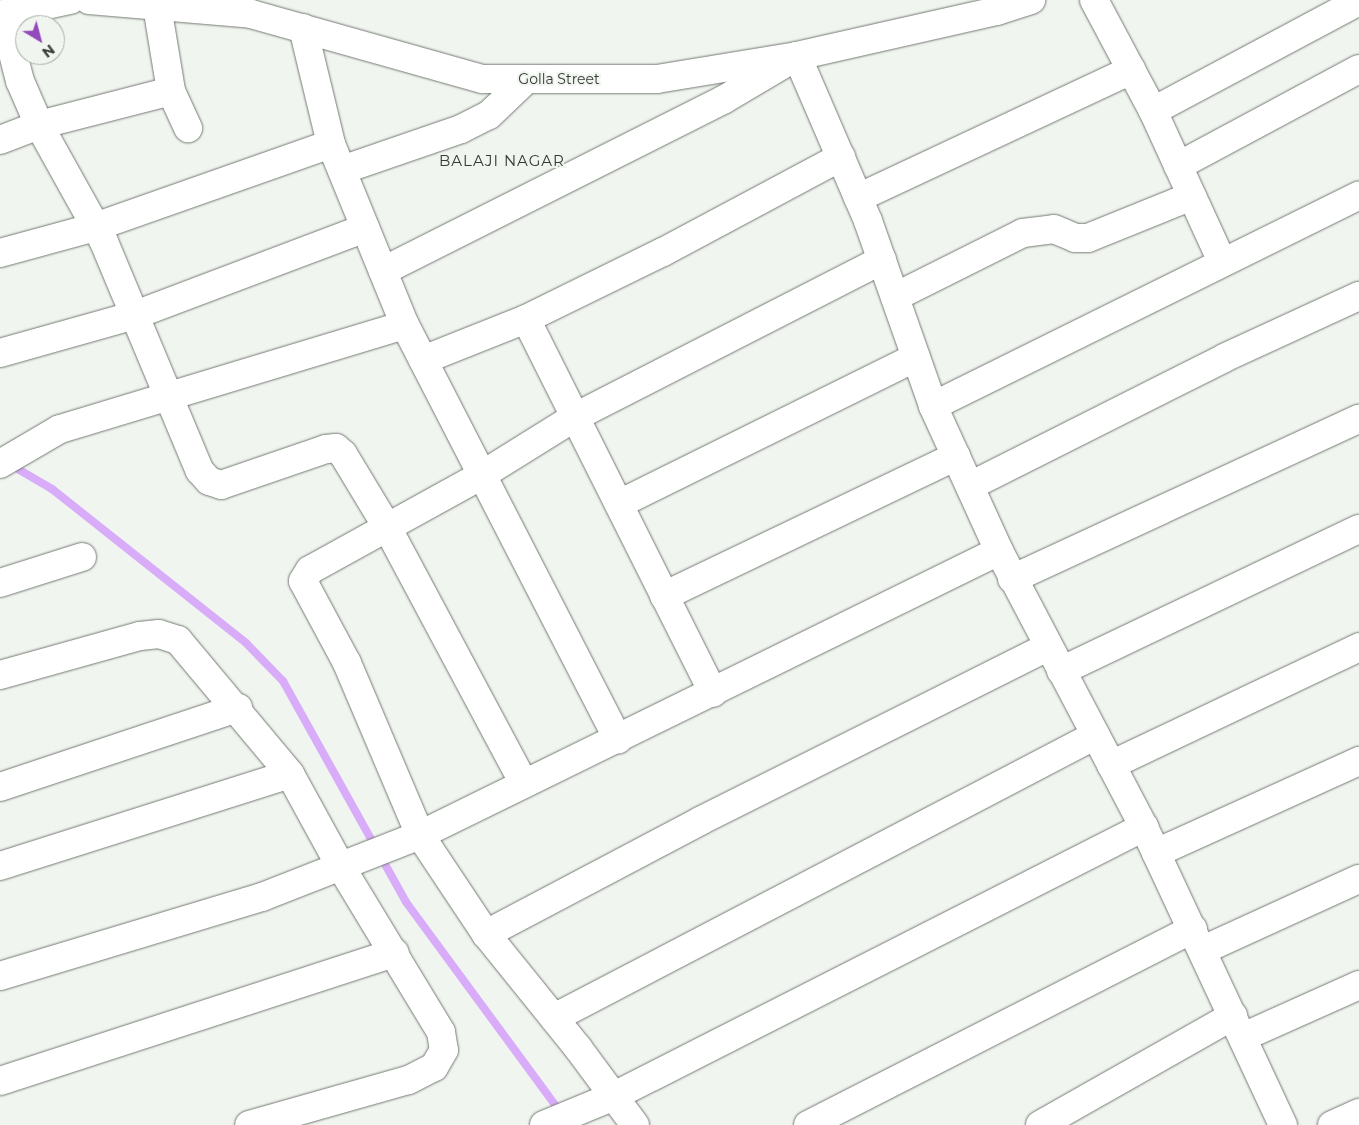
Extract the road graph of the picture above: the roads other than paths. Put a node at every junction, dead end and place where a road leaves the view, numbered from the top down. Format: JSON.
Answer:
{"nodes":[{"id":1,"x":70,"y":0,"type":"edge"},
{"id":2,"x":89,"y":0,"type":"edge"},
{"id":3,"x":1031,"y":0,"type":"edge"},
{"id":4,"x":1094,"y":0,"type":"edge"},
{"id":5,"x":1359,"y":1,"type":"edge"},
{"id":6,"x":130,"y":2,"type":"edge"},
{"id":7,"x":995,"y":5,"type":"edge"},
{"id":8,"x":157,"y":6,"type":"junction"},
{"id":9,"x":1,"y":15,"type":"edge"},
{"id":10,"x":303,"y":28,"type":"junction"},
{"id":11,"x":797,"y":56,"type":"junction"},
{"id":12,"x":7,"y":57,"type":"edge"},
{"id":13,"x":1359,"y":69,"type":"edge"},
{"id":14,"x":1131,"y":70,"type":"junction"},
{"id":15,"x":527,"y":78,"type":"junction"},
{"id":16,"x":171,"y":91,"type":"junction"},
{"id":17,"x":1153,"y":111,"type":"junction"},
{"id":18,"x":40,"y":125,"type":"junction"},
{"id":19,"x":188,"y":128,"type":"dead end"},
{"id":20,"x":0,"y":140,"type":"edge"},
{"id":21,"x":331,"y":144,"type":"junction"},
{"id":22,"x":840,"y":157,"type":"junction"},
{"id":23,"x":1178,"y":166,"type":"junction"},
{"id":24,"x":342,"y":170,"type":"junction"},
{"id":25,"x":1359,"y":195,"type":"edge"},
{"id":26,"x":1192,"y":196,"type":"junction"},
{"id":27,"x":858,"y":198,"type":"junction"},
{"id":28,"x":95,"y":227,"type":"junction"},
{"id":29,"x":365,"y":228,"type":"junction"},
{"id":30,"x":0,"y":253,"type":"edge"},
{"id":31,"x":882,"y":260,"type":"junction"},
{"id":32,"x":1222,"y":262,"type":"junction"},
{"id":33,"x":383,"y":271,"type":"junction"},
{"id":34,"x":1359,"y":296,"type":"edge"},
{"id":35,"x":895,"y":297,"type":"junction"},
{"id":36,"x":135,"y":315,"type":"junction"},
{"id":37,"x":526,"y":320,"type":"junction"},
{"id":38,"x":405,"y":325,"type":"junction"},
{"id":39,"x":0,"y":353,"type":"edge"},
{"id":40,"x":916,"y":357,"type":"junction"},
{"id":41,"x":423,"y":360,"type":"junction"},
{"id":42,"x":171,"y":396,"type":"junction"},
{"id":43,"x":933,"y":406,"type":"junction"},
{"id":44,"x":576,"y":417,"type":"junction"},
{"id":45,"x":1359,"y":419,"type":"edge"},
{"id":46,"x":956,"y":456,"type":"junction"},
{"id":47,"x":0,"y":464,"type":"edge"},
{"id":48,"x":482,"y":475,"type":"junction"},
{"id":49,"x":970,"y":486,"type":"junction"},
{"id":50,"x":619,"y":504,"type":"junction"},
{"id":51,"x":387,"y":527,"type":"junction"},
{"id":52,"x":1359,"y":529,"type":"edge"},
{"id":53,"x":998,"y":551,"type":"junction"},
{"id":54,"x":82,"y":557,"type":"dead end"},
{"id":55,"x":1012,"y":580,"type":"junction"},
{"id":56,"x":0,"y":583,"type":"edge"},
{"id":57,"x":664,"y":596,"type":"junction"},
{"id":58,"x":1047,"y":647,"type":"junction"},
{"id":59,"x":1359,"y":647,"type":"edge"},
{"id":60,"x":1060,"y":671,"type":"junction"},
{"id":61,"x":0,"y":675,"type":"edge"},
{"id":62,"x":713,"y":693,"type":"junction"},
{"id":63,"x":238,"y":708,"type":"junction"},
{"id":64,"x":1096,"y":735,"type":"junction"},
{"id":65,"x":618,"y":738,"type":"junction"},
{"id":66,"x":1359,"y":762,"type":"edge"},
{"id":67,"x":1112,"y":765,"type":"junction"},
{"id":68,"x":290,"y":774,"type":"junction"},
{"id":69,"x":524,"y":784,"type":"junction"},
{"id":70,"x":0,"y":786,"type":"edge"},
{"id":71,"x":1144,"y":827,"type":"junction"},
{"id":72,"x":408,"y":839,"type":"junction"},
{"id":73,"x":1156,"y":853,"type":"junction"},
{"id":74,"x":0,"y":866,"type":"edge"},
{"id":75,"x":341,"y":867,"type":"junction"},
{"id":76,"x":1359,"y":879,"type":"edge"},
{"id":77,"x":486,"y":934,"type":"junction"},
{"id":78,"x":1198,"y":940,"type":"junction"},
{"id":79,"x":395,"y":953,"type":"junction"},
{"id":80,"x":0,"y":976,"type":"edge"},
{"id":81,"x":1359,"y":985,"type":"edge"},
{"id":82,"x":554,"y":1018,"type":"junction"},
{"id":83,"x":1238,"y":1027,"type":"junction"},
{"id":84,"x":0,"y":1081,"type":"edge"},
{"id":85,"x":602,"y":1101,"type":"junction"},
{"id":86,"x":1359,"y":1113,"type":"edge"},
{"id":87,"x":249,"y":1125,"type":"edge"},
{"id":88,"x":544,"y":1125,"type":"edge"},
{"id":89,"x":635,"y":1125,"type":"edge"},
{"id":90,"x":808,"y":1125,"type":"edge"},
{"id":91,"x":1040,"y":1125,"type":"edge"},
{"id":92,"x":1283,"y":1125,"type":"edge"},
{"id":93,"x":1332,"y":1125,"type":"edge"}],
"edges":[{"from":1,"to":9,"type":"street"},
{"from":2,"to":6,"type":"street","name":"Golla Street"},
{"from":3,"to":7,"type":"street","name":"Golla Street"},
{"from":4,"to":14,"type":"street"},
{"from":5,"to":17,"type":"street"},
{"from":6,"to":8,"type":"street","name":"Golla Street"},
{"from":7,"to":11,"type":"street","name":"Golla Street"},
{"from":8,"to":10,"type":"street","name":"Golla Street"},
{"from":8,"to":16,"type":"street"},
{"from":9,"to":12,"type":"street"},
{"from":10,"to":15,"type":"street","name":"Golla Street"},
{"from":10,"to":21,"type":"street"},
{"from":11,"to":15,"type":"street","name":"Golla Street"},
{"from":11,"to":22,"type":"street"},
{"from":11,"to":33,"type":"street"},
{"from":12,"to":18,"type":"street"},
{"from":13,"to":23,"type":"street"},
{"from":14,"to":17,"type":"street"},
{"from":14,"to":27,"type":"street"},
{"from":15,"to":24,"type":"street"},
{"from":16,"to":18,"type":"street"},
{"from":16,"to":19,"type":"street"},
{"from":17,"to":23,"type":"street"},
{"from":18,"to":20,"type":"street"},
{"from":18,"to":28,"type":"street"},
{"from":21,"to":24,"type":"street"},
{"from":21,"to":28,"type":"street"},
{"from":22,"to":27,"type":"street"},
{"from":22,"to":37,"type":"street"},
{"from":23,"to":26,"type":"street"},
{"from":24,"to":29,"type":"street"},
{"from":25,"to":32,"type":"street"},
{"from":26,"to":32,"type":"street"},
{"from":26,"to":35,"type":"street"},
{"from":27,"to":31,"type":"street"},
{"from":28,"to":30,"type":"street"},
{"from":28,"to":36,"type":"street"},
{"from":29,"to":33,"type":"street"},
{"from":29,"to":36,"type":"street"},
{"from":31,"to":35,"type":"street"},
{"from":31,"to":44,"type":"street"},
{"from":32,"to":43,"type":"street"},
{"from":33,"to":38,"type":"street"},
{"from":34,"to":49,"type":"street"},
{"from":35,"to":40,"type":"street"},
{"from":36,"to":39,"type":"street"},
{"from":36,"to":42,"type":"street"},
{"from":37,"to":41,"type":"street"},
{"from":37,"to":44,"type":"street"},
{"from":38,"to":41,"type":"street"},
{"from":38,"to":42,"type":"street"},
{"from":40,"to":43,"type":"street"},
{"from":40,"to":50,"type":"street"},
{"from":41,"to":48,"type":"street"},
{"from":42,"to":47,"type":"street"},
{"from":42,"to":51,"type":"street"},
{"from":43,"to":46,"type":"street"},
{"from":44,"to":48,"type":"street"},
{"from":44,"to":50,"type":"street"},
{"from":45,"to":55,"type":"street"},
{"from":46,"to":49,"type":"street"},
{"from":46,"to":57,"type":"street"},
{"from":48,"to":51,"type":"street"},
{"from":48,"to":65,"type":"street"},
{"from":49,"to":53,"type":"street"},
{"from":50,"to":57,"type":"street"},
{"from":51,"to":69,"type":"street"},
{"from":51,"to":72,"type":"street"},
{"from":52,"to":60,"type":"street"},
{"from":53,"to":55,"type":"street"},
{"from":53,"to":62,"type":"street"},
{"from":54,"to":56,"type":"street"},
{"from":55,"to":58,"type":"street"},
{"from":57,"to":62,"type":"street"},
{"from":58,"to":60,"type":"street"},
{"from":58,"to":77,"type":"street"},
{"from":59,"to":67,"type":"street"},
{"from":60,"to":64,"type":"street"},
{"from":61,"to":63,"type":"street"},
{"from":62,"to":65,"type":"street"},
{"from":63,"to":68,"type":"street"},
{"from":63,"to":70,"type":"street"},
{"from":64,"to":67,"type":"street"},
{"from":64,"to":82,"type":"street"},
{"from":65,"to":69,"type":"street"},
{"from":66,"to":73,"type":"street"},
{"from":67,"to":71,"type":"street"},
{"from":68,"to":74,"type":"street"},
{"from":68,"to":75,"type":"street"},
{"from":69,"to":72,"type":"street"},
{"from":71,"to":73,"type":"street"},
{"from":71,"to":85,"type":"street"},
{"from":72,"to":75,"type":"street"},
{"from":72,"to":77,"type":"street"},
{"from":73,"to":78,"type":"street"},
{"from":75,"to":79,"type":"street"},
{"from":75,"to":80,"type":"street"},
{"from":76,"to":78,"type":"street"},
{"from":77,"to":82,"type":"street"},
{"from":78,"to":83,"type":"street"},
{"from":78,"to":90,"type":"street"},
{"from":79,"to":84,"type":"street"},
{"from":79,"to":87,"type":"street"},
{"from":81,"to":83,"type":"street"},
{"from":82,"to":85,"type":"street"},
{"from":83,"to":91,"type":"street"},
{"from":83,"to":92,"type":"street"},
{"from":85,"to":88,"type":"street"},
{"from":85,"to":89,"type":"street"},
{"from":86,"to":93,"type":"street"}]}
